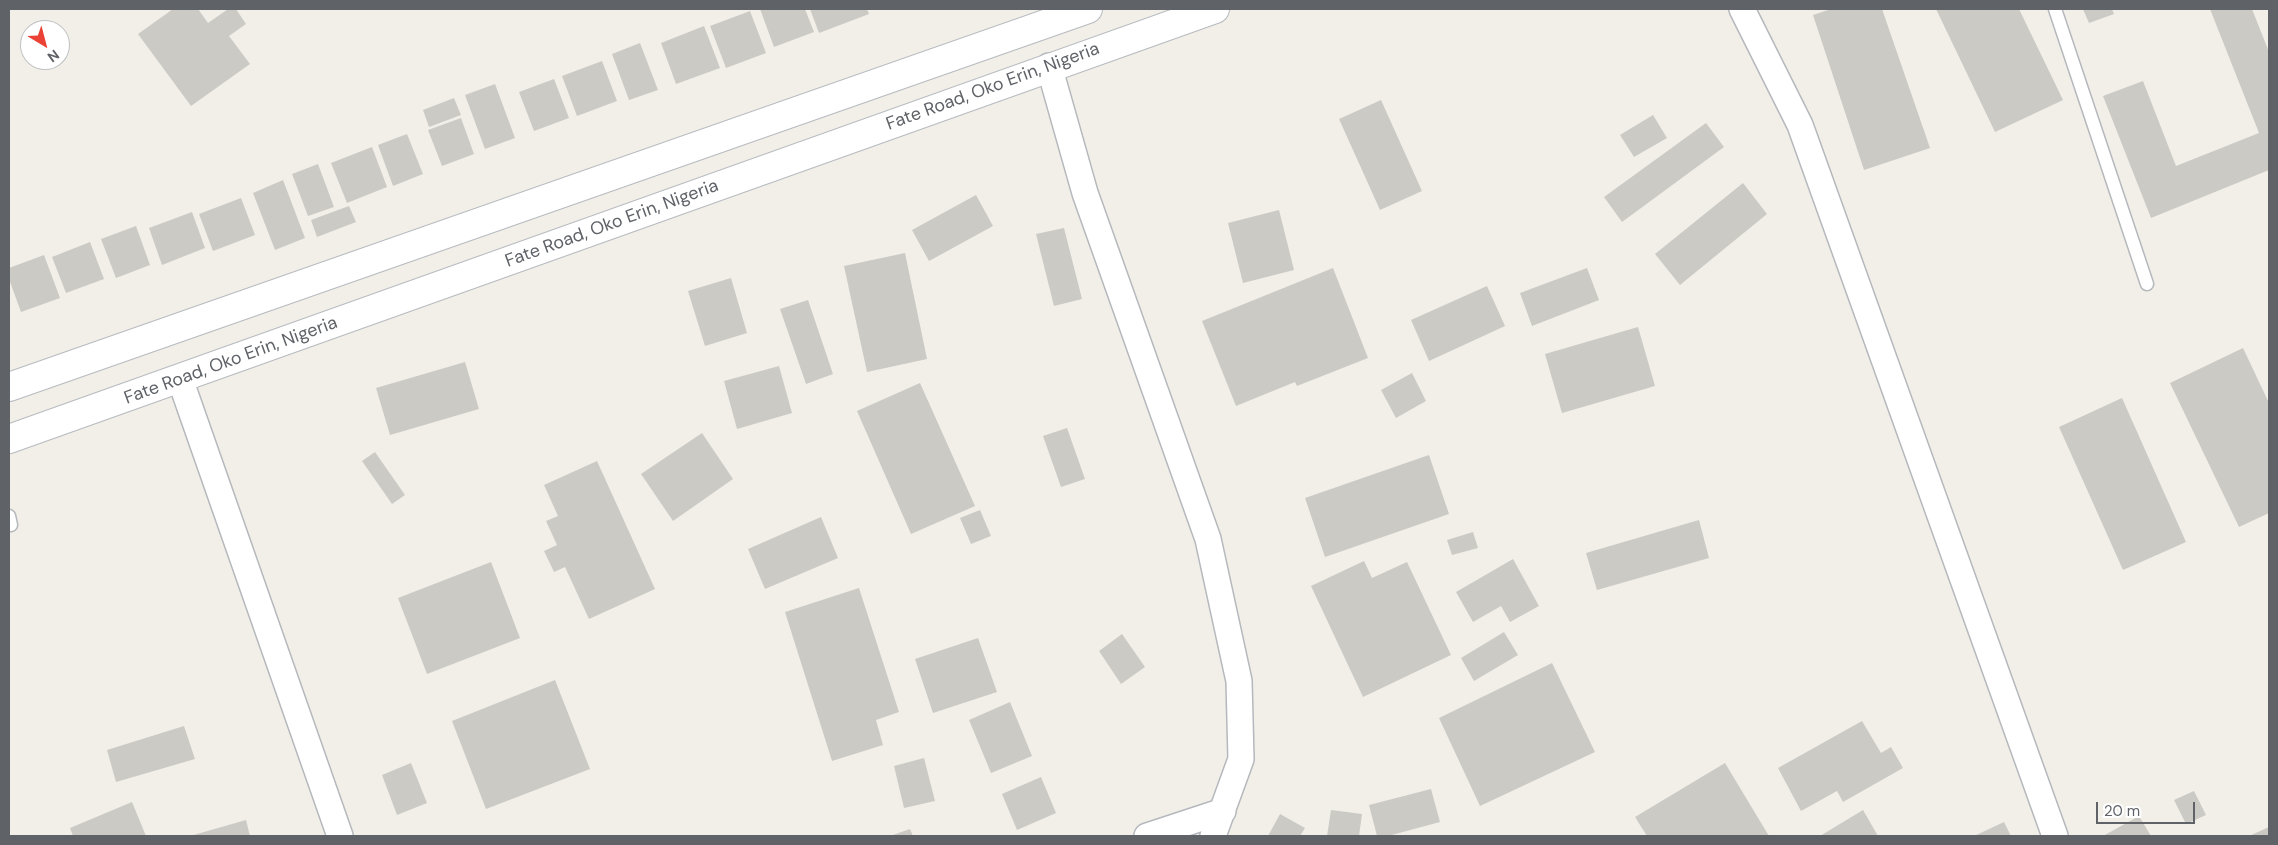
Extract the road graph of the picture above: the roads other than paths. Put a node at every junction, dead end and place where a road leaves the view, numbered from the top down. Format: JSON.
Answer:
{"nodes":[{"id":1,"x":1088,"y":9,"type":"edge"},
{"id":2,"x":1215,"y":9,"type":"edge"},
{"id":3,"x":1742,"y":9,"type":"edge"},
{"id":4,"x":2055,"y":9,"type":"edge"},
{"id":5,"x":1049,"y":66,"type":"junction"},
{"id":6,"x":2147,"y":284,"type":"dead end"},
{"id":7,"x":180,"y":379,"type":"junction"},
{"id":8,"x":9,"y":387,"type":"edge"},
{"id":9,"x":9,"y":438,"type":"edge"},
{"id":10,"x":1223,"y":811,"type":"junction"},
{"id":11,"x":340,"y":836,"type":"edge"},
{"id":12,"x":1147,"y":836,"type":"edge"},
{"id":13,"x":1213,"y":836,"type":"edge"},
{"id":14,"x":2055,"y":836,"type":"edge"}],
"edges":[{"from":1,"to":8,"type":"street"},
{"from":2,"to":5,"type":"street","name":"Fate Road, Oko Erin, Nigeria"},
{"from":3,"to":14,"type":"street"},
{"from":4,"to":6,"type":"lane"},
{"from":5,"to":7,"type":"street","name":"Fate Road, Oko Erin, Nigeria"},
{"from":5,"to":10,"type":"street"},
{"from":7,"to":9,"type":"street","name":"Fate Road, Oko Erin, Nigeria"},
{"from":7,"to":11,"type":"street"},
{"from":10,"to":12,"type":"street"},
{"from":10,"to":13,"type":"street"}]}
